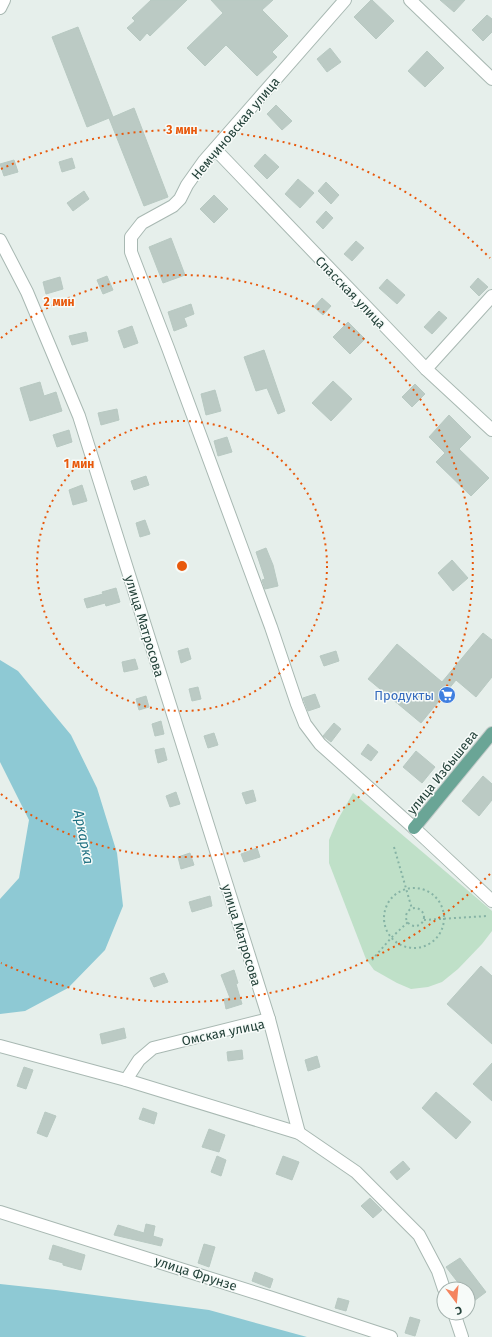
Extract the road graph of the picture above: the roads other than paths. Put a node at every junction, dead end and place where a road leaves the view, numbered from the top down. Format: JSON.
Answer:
{"nodes":[{"id":1,"x":4,"y":0,"type":"edge"},
{"id":2,"x":345,"y":0,"type":"edge"},
{"id":3,"x":410,"y":0,"type":"edge"},
{"id":4,"x":0,"y":8,"type":"edge"},
{"id":5,"x":492,"y":79,"type":"edge"},
{"id":6,"x":215,"y":149,"type":"junction"},
{"id":7,"x":0,"y":240,"type":"edge"},
{"id":8,"x":492,"y":296,"type":"edge"},
{"id":9,"x":426,"y":369,"type":"junction"},
{"id":10,"x":492,"y":430,"type":"edge"},
{"id":11,"x":492,"y":733,"type":"edge"},
{"id":12,"x":414,"y":828,"type":"junction"},
{"id":13,"x":492,"y":901,"type":"edge"},
{"id":14,"x":269,"y":1019,"type":"junction"},
{"id":15,"x":0,"y":1046,"type":"edge"},
{"id":16,"x":126,"y":1080,"type":"junction"},
{"id":17,"x":299,"y":1133,"type":"junction"},
{"id":18,"x":0,"y":1212,"type":"edge"},
{"id":19,"x":441,"y":1281,"type":"edge"},
{"id":20,"x":457,"y":1321,"type":"edge"},
{"id":21,"x":391,"y":1337,"type":"edge"},
{"id":22,"x":462,"y":1337,"type":"edge"}],
"edges":[{"from":1,"to":4,"type":"street"},
{"from":2,"to":6,"type":"street","name":"Немчиновская улица"},
{"from":3,"to":5,"type":"street"},
{"from":6,"to":9,"type":"street","name":"Спасская улица"},
{"from":6,"to":12,"type":"street","name":"Немчиновская улица"},
{"from":7,"to":14,"type":"street","name":"улица Матросова"},
{"from":8,"to":9,"type":"street"},
{"from":9,"to":10,"type":"street","name":"Спасская улица"},
{"from":11,"to":12,"type":"main road","name":"улица Избышева"},
{"from":12,"to":13,"type":"street"},
{"from":14,"to":16,"type":"street","name":"Омская улица"},
{"from":14,"to":17,"type":"street","name":"Омская улица"},
{"from":15,"to":16,"type":"street"},
{"from":16,"to":17,"type":"street"},
{"from":17,"to":19,"type":"street"},
{"from":18,"to":21,"type":"street","name":"улица Фрунзе"},
{"from":20,"to":22,"type":"street"}]}
